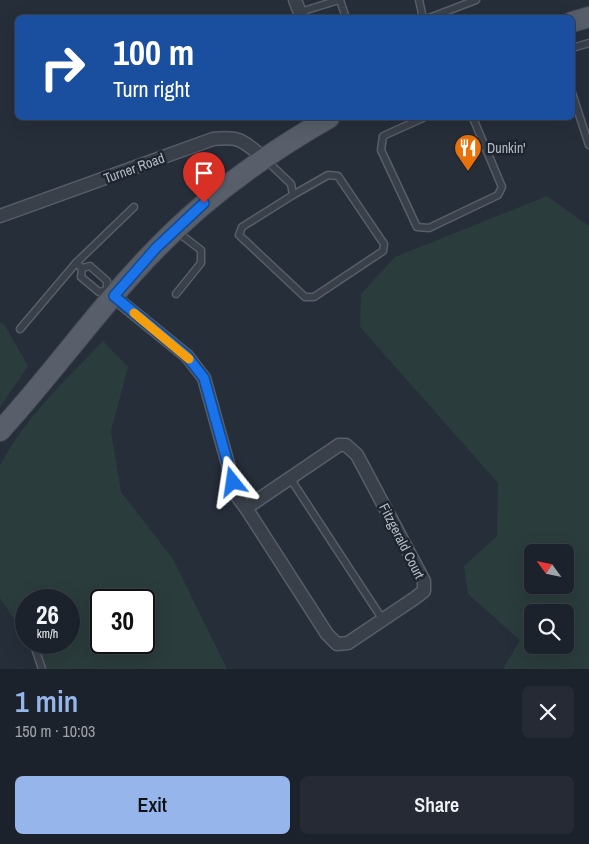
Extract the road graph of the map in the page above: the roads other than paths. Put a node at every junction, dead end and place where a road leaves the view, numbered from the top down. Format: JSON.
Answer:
{"nodes":[{"id":1,"x":340,"y":0,"type":"edge"},
{"id":2,"x":418,"y":0,"type":"edge"},
{"id":3,"x":476,"y":0,"type":"edge"},
{"id":4,"x":299,"y":10,"type":"edge"},
{"id":5,"x":345,"y":15,"type":"edge"},
{"id":6,"x":422,"y":15,"type":"edge"},
{"id":7,"x":437,"y":15,"type":"edge"},
{"id":8,"x":589,"y":17,"type":"edge"},
{"id":9,"x":575,"y":21,"type":"edge"},
{"id":10,"x":589,"y":43,"type":"edge"},
{"id":11,"x":575,"y":47,"type":"edge"},
{"id":12,"x":575,"y":102,"type":"edge"},
{"id":13,"x":326,"y":120,"type":"edge"},
{"id":14,"x":419,"y":120,"type":"edge"},
{"id":15,"x":473,"y":120,"type":"edge"},
{"id":16,"x":589,"y":146,"type":"edge"},
{"id":17,"x":264,"y":158,"type":"junction"},
{"id":18,"x":293,"y":194,"type":"junction"},
{"id":19,"x":134,"y":207,"type":"dead end"},
{"id":20,"x":0,"y":216,"type":"edge"},
{"id":21,"x":175,"y":230,"type":"junction"},
{"id":22,"x":76,"y":263,"type":"junction"},
{"id":23,"x":82,"y":268,"type":"junction"},
{"id":24,"x":110,"y":293,"type":"junction"},
{"id":25,"x":176,"y":294,"type":"dead end"},
{"id":26,"x":20,"y":329,"type":"dead end"},
{"id":27,"x":0,"y":431,"type":"edge"},
{"id":28,"x":290,"y":478,"type":"junction"},
{"id":29,"x":246,"y":508,"type":"junction"},
{"id":30,"x":383,"y":620,"type":"junction"},
{"id":31,"x":37,"y":654,"type":"edge"},
{"id":32,"x":42,"y":669,"type":"edge"}],
"edges":[{"from":1,"to":4,"type":"lane"},
{"from":1,"to":5,"type":"lane"},
{"from":2,"to":6,"type":"lane"},
{"from":3,"to":7,"type":"lane"},
{"from":8,"to":9,"type":"main road"},
{"from":10,"to":11,"type":"lane"},
{"from":12,"to":16,"type":"lane"},
{"from":13,"to":17,"type":"main road"},
{"from":14,"to":15,"type":"lane"},
{"from":17,"to":18,"type":"lane"},
{"from":17,"to":20,"type":"street","name":"Turner Road"},
{"from":17,"to":21,"type":"main road"},
{"from":18,"to":18,"type":"lane"},
{"from":19,"to":22,"type":"lane"},
{"from":21,"to":24,"type":"main road"},
{"from":21,"to":25,"type":"lane"},
{"from":22,"to":23,"type":"lane"},
{"from":22,"to":26,"type":"lane"},
{"from":23,"to":24,"type":"lane"},
{"from":23,"to":24,"type":"lane"},
{"from":24,"to":27,"type":"main road"},
{"from":24,"to":29,"type":"street","name":"Fitzgerald Court"},
{"from":28,"to":29,"type":"street","name":"Fitzgerald Court"},
{"from":28,"to":30,"type":"lane"},
{"from":28,"to":30,"type":"street","name":"Fitzgerald Court"},
{"from":29,"to":30,"type":"street","name":"Fitzgerald Court"},
{"from":31,"to":32,"type":"lane"}]}
